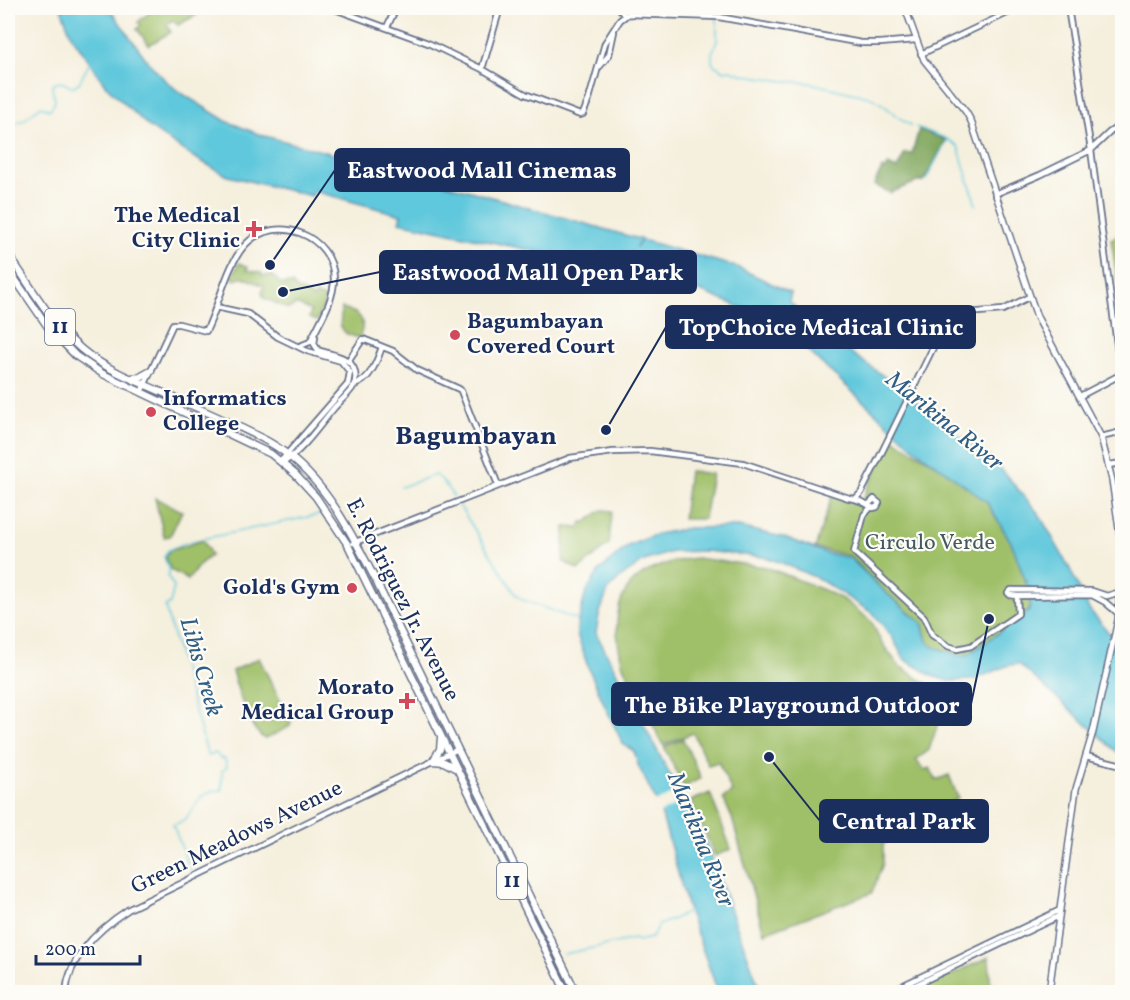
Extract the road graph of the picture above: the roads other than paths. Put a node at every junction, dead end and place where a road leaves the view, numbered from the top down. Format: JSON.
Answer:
{"nodes":[{"id":1,"x":332,"y":8,"type":"edge"},
{"id":2,"x":396,"y":8,"type":"edge"},
{"id":3,"x":500,"y":8,"type":"edge"},
{"id":4,"x":619,"y":8,"type":"edge"},
{"id":5,"x":905,"y":8,"type":"edge"},
{"id":6,"x":1018,"y":8,"type":"edge"},
{"id":7,"x":1068,"y":8,"type":"edge"},
{"id":8,"x":624,"y":15,"type":"junction"},
{"id":9,"x":387,"y":27,"type":"junction"},
{"id":10,"x":916,"y":40,"type":"junction"},
{"id":11,"x":921,"y":54,"type":"junction"},
{"id":12,"x":482,"y":69,"type":"junction"},
{"id":13,"x":1122,"y":124,"type":"edge"},
{"id":14,"x":1091,"y":150,"type":"junction"},
{"id":15,"x":995,"y":194,"type":"junction"},
{"id":16,"x":8,"y":254,"type":"edge"},
{"id":17,"x":8,"y":269,"type":"edge"},
{"id":18,"x":1029,"y":297,"type":"junction"},
{"id":19,"x":220,"y":298,"type":"junction"},
{"id":20,"x":216,"y":307,"type":"junction"},
{"id":21,"x":224,"y":307,"type":"junction"},
{"id":22,"x":320,"y":324,"type":"junction"},
{"id":23,"x":300,"y":346,"type":"junction"},
{"id":24,"x":382,"y":347,"type":"junction"},
{"id":25,"x":316,"y":348,"type":"junction"},
{"id":26,"x":310,"y":352,"type":"junction"},
{"id":27,"x":348,"y":361,"type":"junction"},
{"id":28,"x":151,"y":371,"type":"junction"},
{"id":29,"x":132,"y":378,"type":"junction"},
{"id":30,"x":1070,"y":378,"type":"junction"},
{"id":31,"x":1122,"y":379,"type":"edge"},
{"id":32,"x":352,"y":382,"type":"junction"},
{"id":33,"x":145,"y":384,"type":"junction"},
{"id":34,"x":141,"y":393,"type":"junction"},
{"id":35,"x":1082,"y":395,"type":"junction"},
{"id":36,"x":1084,"y":402,"type":"junction"},
{"id":37,"x":200,"y":410,"type":"junction"},
{"id":38,"x":196,"y":419,"type":"junction"},
{"id":39,"x":1122,"y":432,"type":"edge"},
{"id":40,"x":1101,"y":437,"type":"junction"},
{"id":41,"x":290,"y":456,"type":"junction"},
{"id":42,"x":282,"y":462,"type":"junction"},
{"id":43,"x":1122,"y":463,"type":"edge"},
{"id":44,"x":1109,"y":465,"type":"junction"},
{"id":45,"x":498,"y":485,"type":"junction"},
{"id":46,"x":856,"y":498,"type":"junction"},
{"id":47,"x":1122,"y":532,"type":"edge"},
{"id":48,"x":356,"y":541,"type":"junction"},
{"id":49,"x":348,"y":545,"type":"junction"},
{"id":50,"x":1122,"y":551,"type":"edge"},
{"id":51,"x":1120,"y":595,"type":"junction"},
{"id":52,"x":1107,"y":599,"type":"junction"},
{"id":53,"x":1118,"y":616,"type":"junction"},
{"id":54,"x":1120,"y":625,"type":"edge"},
{"id":55,"x":1122,"y":635,"type":"edge"},
{"id":56,"x":440,"y":733,"type":"junction"},
{"id":57,"x":458,"y":750,"type":"junction"},
{"id":58,"x":450,"y":753,"type":"junction"},
{"id":59,"x":1086,"y":756,"type":"junction"},
{"id":60,"x":434,"y":761,"type":"junction"},
{"id":61,"x":1122,"y":765,"type":"edge"},
{"id":62,"x":458,"y":770,"type":"junction"},
{"id":63,"x":504,"y":844,"type":"junction"},
{"id":64,"x":496,"y":847,"type":"junction"},
{"id":65,"x":1059,"y":913,"type":"junction"},
{"id":66,"x":66,"y":993,"type":"edge"},
{"id":67,"x":566,"y":993,"type":"edge"},
{"id":68,"x":576,"y":993,"type":"edge"},
{"id":69,"x":889,"y":993,"type":"edge"},
{"id":70,"x":901,"y":993,"type":"edge"},
{"id":71,"x":1049,"y":993,"type":"edge"}],
"edges":[{"from":1,"to":9,"type":"street"},
{"from":2,"to":9,"type":"street"},
{"from":3,"to":12,"type":"street"},
{"from":4,"to":8,"type":"street"},
{"from":5,"to":10,"type":"main road"},
{"from":6,"to":11,"type":"street"},
{"from":7,"to":14,"type":"street"},
{"from":8,"to":10,"type":"street"},
{"from":8,"to":12,"type":"street"},
{"from":9,"to":12,"type":"street"},
{"from":10,"to":11,"type":"main road"},
{"from":11,"to":15,"type":"main road"},
{"from":13,"to":14,"type":"street"},
{"from":14,"to":15,"type":"street"},
{"from":14,"to":31,"type":"street"},
{"from":15,"to":18,"type":"main road"},
{"from":16,"to":29,"type":"main road","name":"E. Rodriguez Jr. Avenue","number":"11"},
{"from":17,"to":34,"type":"main road","name":"E. Rodriguez Jr. Avenue","number":"11"},
{"from":18,"to":30,"type":"main road"},
{"from":18,"to":46,"type":"street"},
{"from":19,"to":20,"type":"street"},
{"from":19,"to":21,"type":"street"},
{"from":19,"to":22,"type":"street"},
{"from":20,"to":21,"type":"street"},
{"from":20,"to":28,"type":"street"},
{"from":21,"to":23,"type":"street"},
{"from":22,"to":23,"type":"street"},
{"from":22,"to":25,"type":"street"},
{"from":23,"to":26,"type":"street"},
{"from":24,"to":27,"type":"street"},
{"from":24,"to":32,"type":"street"},
{"from":24,"to":45,"type":"street"},
{"from":25,"to":26,"type":"street"},
{"from":25,"to":27,"type":"street"},
{"from":26,"to":32,"type":"street"},
{"from":27,"to":32,"type":"street"},
{"from":28,"to":29,"type":"main road"},
{"from":28,"to":33,"type":"street"},
{"from":29,"to":33,"type":"main road","name":"E. Rodriguez Jr. Avenue","number":"11"},
{"from":30,"to":35,"type":"main road"},
{"from":30,"to":36,"type":"main road"},
{"from":31,"to":35,"type":"street"},
{"from":32,"to":41,"type":"street"},
{"from":33,"to":34,"type":"street"},
{"from":33,"to":37,"type":"main road","name":"E. Rodriguez Jr. Avenue","number":"11"},
{"from":34,"to":38,"type":"main road","name":"E. Rodriguez Jr. Avenue","number":"11"},
{"from":35,"to":36,"type":"main road"},
{"from":36,"to":40,"type":"main road"},
{"from":37,"to":38,"type":"main road"},
{"from":37,"to":41,"type":"main road","name":"E. Rodriguez Jr. Avenue","number":"11"},
{"from":38,"to":42,"type":"main road","name":"E. Rodriguez Jr. Avenue","number":"11"},
{"from":39,"to":40,"type":"street"},
{"from":40,"to":44,"type":"main road"},
{"from":41,"to":42,"type":"street"},
{"from":41,"to":48,"type":"main road","name":"E. Rodriguez Jr. Avenue","number":"11"},
{"from":42,"to":49,"type":"main road","name":"E. Rodriguez Jr. Avenue","number":"11"},
{"from":43,"to":44,"type":"street"},
{"from":44,"to":47,"type":"main road"},
{"from":45,"to":46,"type":"street"},
{"from":45,"to":48,"type":"street"},
{"from":46,"to":52,"type":"street"},
{"from":47,"to":50,"type":"main road"},
{"from":48,"to":49,"type":"street"},
{"from":48,"to":57,"type":"main road","name":"E. Rodriguez Jr. Avenue","number":"11"},
{"from":49,"to":56,"type":"main road","name":"E. Rodriguez Jr. Avenue","number":"11"},
{"from":50,"to":51,"type":"main road"},
{"from":51,"to":52,"type":"street"},
{"from":51,"to":53,"type":"main road"},
{"from":52,"to":53,"type":"street"},
{"from":53,"to":54,"type":"main road"},
{"from":54,"to":55,"type":"main road"},
{"from":54,"to":59,"type":"main road"},
{"from":56,"to":58,"type":"main road","name":"E. Rodriguez Jr. Avenue","number":"11"},
{"from":56,"to":60,"type":"main road"},
{"from":57,"to":58,"type":"street","name":"Green Meadows Avenue"},
{"from":57,"to":63,"type":"main road","name":"E. Rodriguez Jr. Avenue","number":"11"},
{"from":58,"to":60,"type":"street","name":"Green Meadows Avenue"},
{"from":58,"to":62,"type":"main road","name":"E. Rodriguez Jr. Avenue","number":"11"},
{"from":59,"to":61,"type":"street"},
{"from":59,"to":65,"type":"main road"},
{"from":60,"to":62,"type":"main road"},
{"from":60,"to":66,"type":"street","name":"Green Meadows Avenue"},
{"from":62,"to":64,"type":"main road","name":"E. Rodriguez Jr. Avenue","number":"11"},
{"from":63,"to":64,"type":"main road"},
{"from":63,"to":68,"type":"main road","name":"E. Rodriguez Jr. Avenue","number":"11"},
{"from":64,"to":67,"type":"main road","name":"E. Rodriguez Jr. Avenue","number":"11"},
{"from":65,"to":69,"type":"street"},
{"from":65,"to":70,"type":"street"},
{"from":65,"to":71,"type":"main road"}]}
